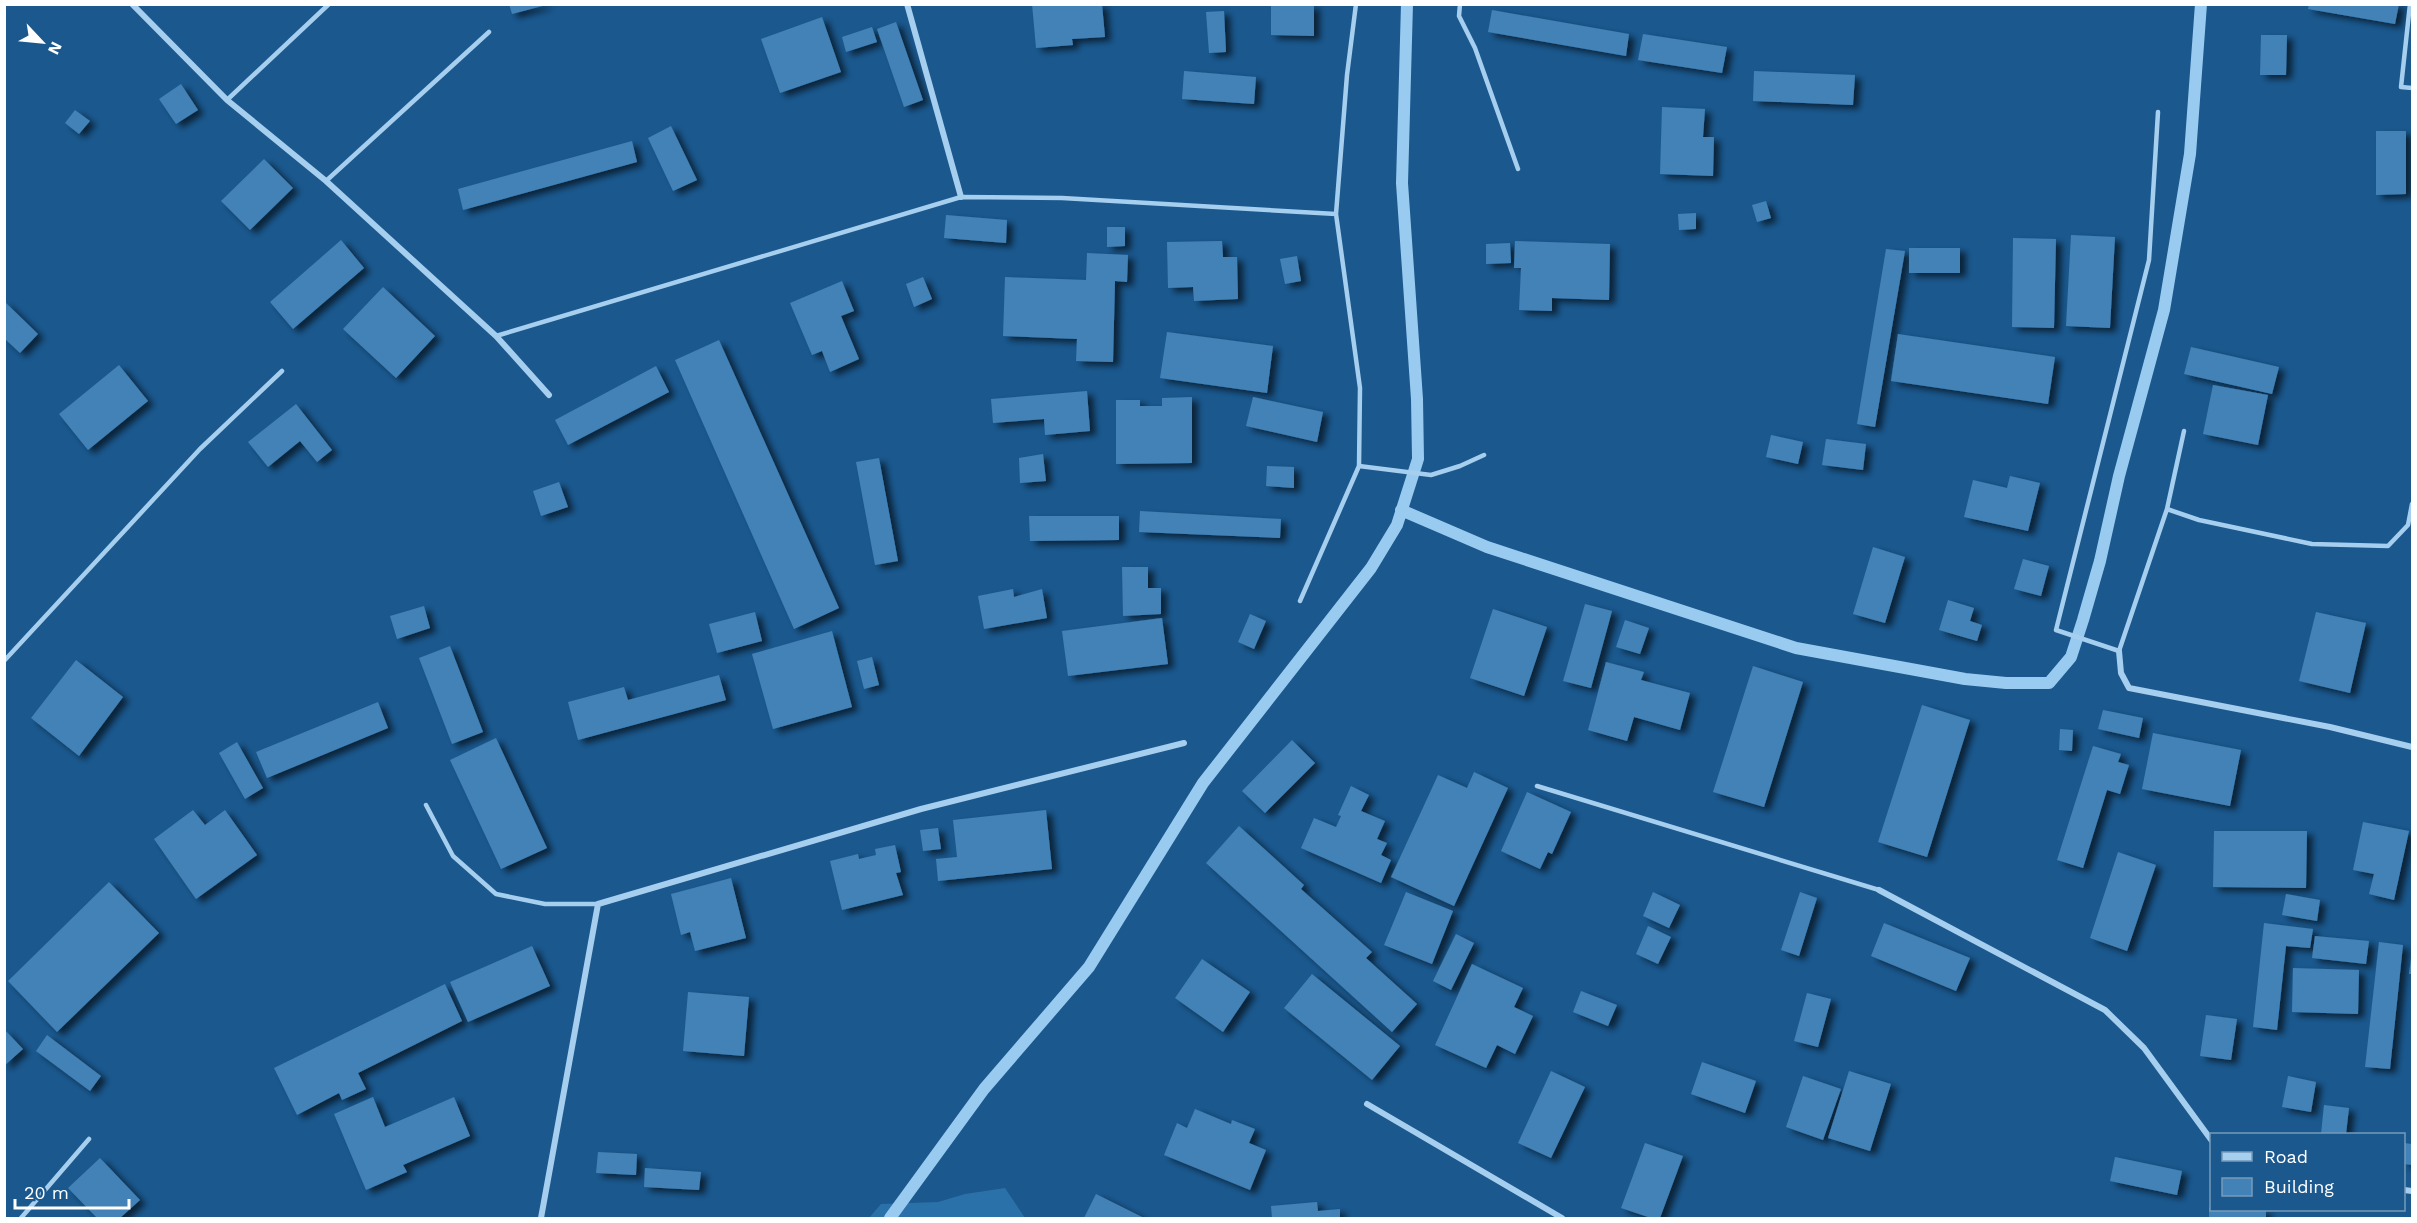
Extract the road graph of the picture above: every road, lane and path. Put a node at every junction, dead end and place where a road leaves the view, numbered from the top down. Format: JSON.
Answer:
{"nodes":[{"id":1,"x":132,"y":4,"type":"edge"},
{"id":2,"x":329,"y":4,"type":"edge"},
{"id":3,"x":908,"y":4,"type":"edge"},
{"id":4,"x":1356,"y":4,"type":"edge"},
{"id":5,"x":1460,"y":4,"type":"edge"},
{"id":6,"x":2410,"y":4,"type":"edge"},
{"id":7,"x":489,"y":32,"type":"dead end"},
{"id":8,"x":2412,"y":88,"type":"edge"},
{"id":9,"x":227,"y":100,"type":"junction"},
{"id":10,"x":2158,"y":112,"type":"dead end"},
{"id":11,"x":1518,"y":169,"type":"dead end"},
{"id":12,"x":326,"y":181,"type":"junction"},
{"id":13,"x":961,"y":196,"type":"junction"},
{"id":14,"x":1336,"y":214,"type":"junction"},
{"id":15,"x":496,"y":336,"type":"junction"},
{"id":16,"x":282,"y":371,"type":"dead end"},
{"id":17,"x":549,"y":395,"type":"dead end"},
{"id":18,"x":2184,"y":431,"type":"dead end"},
{"id":19,"x":1484,"y":455,"type":"dead end"},
{"id":20,"x":1359,"y":466,"type":"junction"},
{"id":21,"x":2412,"y":504,"type":"edge"},
{"id":22,"x":2167,"y":508,"type":"junction"},
{"id":23,"x":1300,"y":601,"type":"dead end"},
{"id":24,"x":2119,"y":651,"type":"junction"},
{"id":25,"x":4,"y":661,"type":"edge"},
{"id":26,"x":1184,"y":744,"type":"dead end"},
{"id":27,"x":2412,"y":747,"type":"edge"},
{"id":28,"x":1538,"y":786,"type":"dead end"},
{"id":29,"x":426,"y":805,"type":"dead end"},
{"id":30,"x":1879,"y":890,"type":"joint"},
{"id":31,"x":598,"y":904,"type":"junction"},
{"id":32,"x":1367,"y":1104,"type":"dead end"},
{"id":33,"x":89,"y":1139,"type":"dead end"},
{"id":34,"x":2210,"y":1140,"type":"edge"},
{"id":35,"x":21,"y":1218,"type":"edge"},
{"id":36,"x":541,"y":1218,"type":"edge"},
{"id":37,"x":1562,"y":1218,"type":"edge"}],
"edges":[{"from":1,"to":9,"type":"street"},
{"from":2,"to":9,"type":"lane"},
{"from":3,"to":13,"type":"street"},
{"from":4,"to":14,"type":"lane"},
{"from":5,"to":11,"type":"lane"},
{"from":6,"to":8,"type":"lane"},
{"from":7,"to":12,"type":"lane"},
{"from":9,"to":12,"type":"street"},
{"from":10,"to":24,"type":"lane"},
{"from":12,"to":15,"type":"street"},
{"from":13,"to":14,"type":"lane"},
{"from":13,"to":15,"type":"lane"},
{"from":14,"to":20,"type":"lane"},
{"from":15,"to":17,"type":"street"},
{"from":16,"to":25,"type":"lane"},
{"from":18,"to":22,"type":"lane"},
{"from":19,"to":20,"type":"lane"},
{"from":20,"to":23,"type":"lane"},
{"from":21,"to":22,"type":"lane"},
{"from":22,"to":24,"type":"lane"},
{"from":24,"to":27,"type":"street"},
{"from":26,"to":31,"type":"street"},
{"from":28,"to":30,"type":"lane"},
{"from":29,"to":31,"type":"lane"},
{"from":30,"to":34,"type":"street"},
{"from":31,"to":36,"type":"street"},
{"from":32,"to":37,"type":"street"},
{"from":33,"to":35,"type":"lane"}]}
